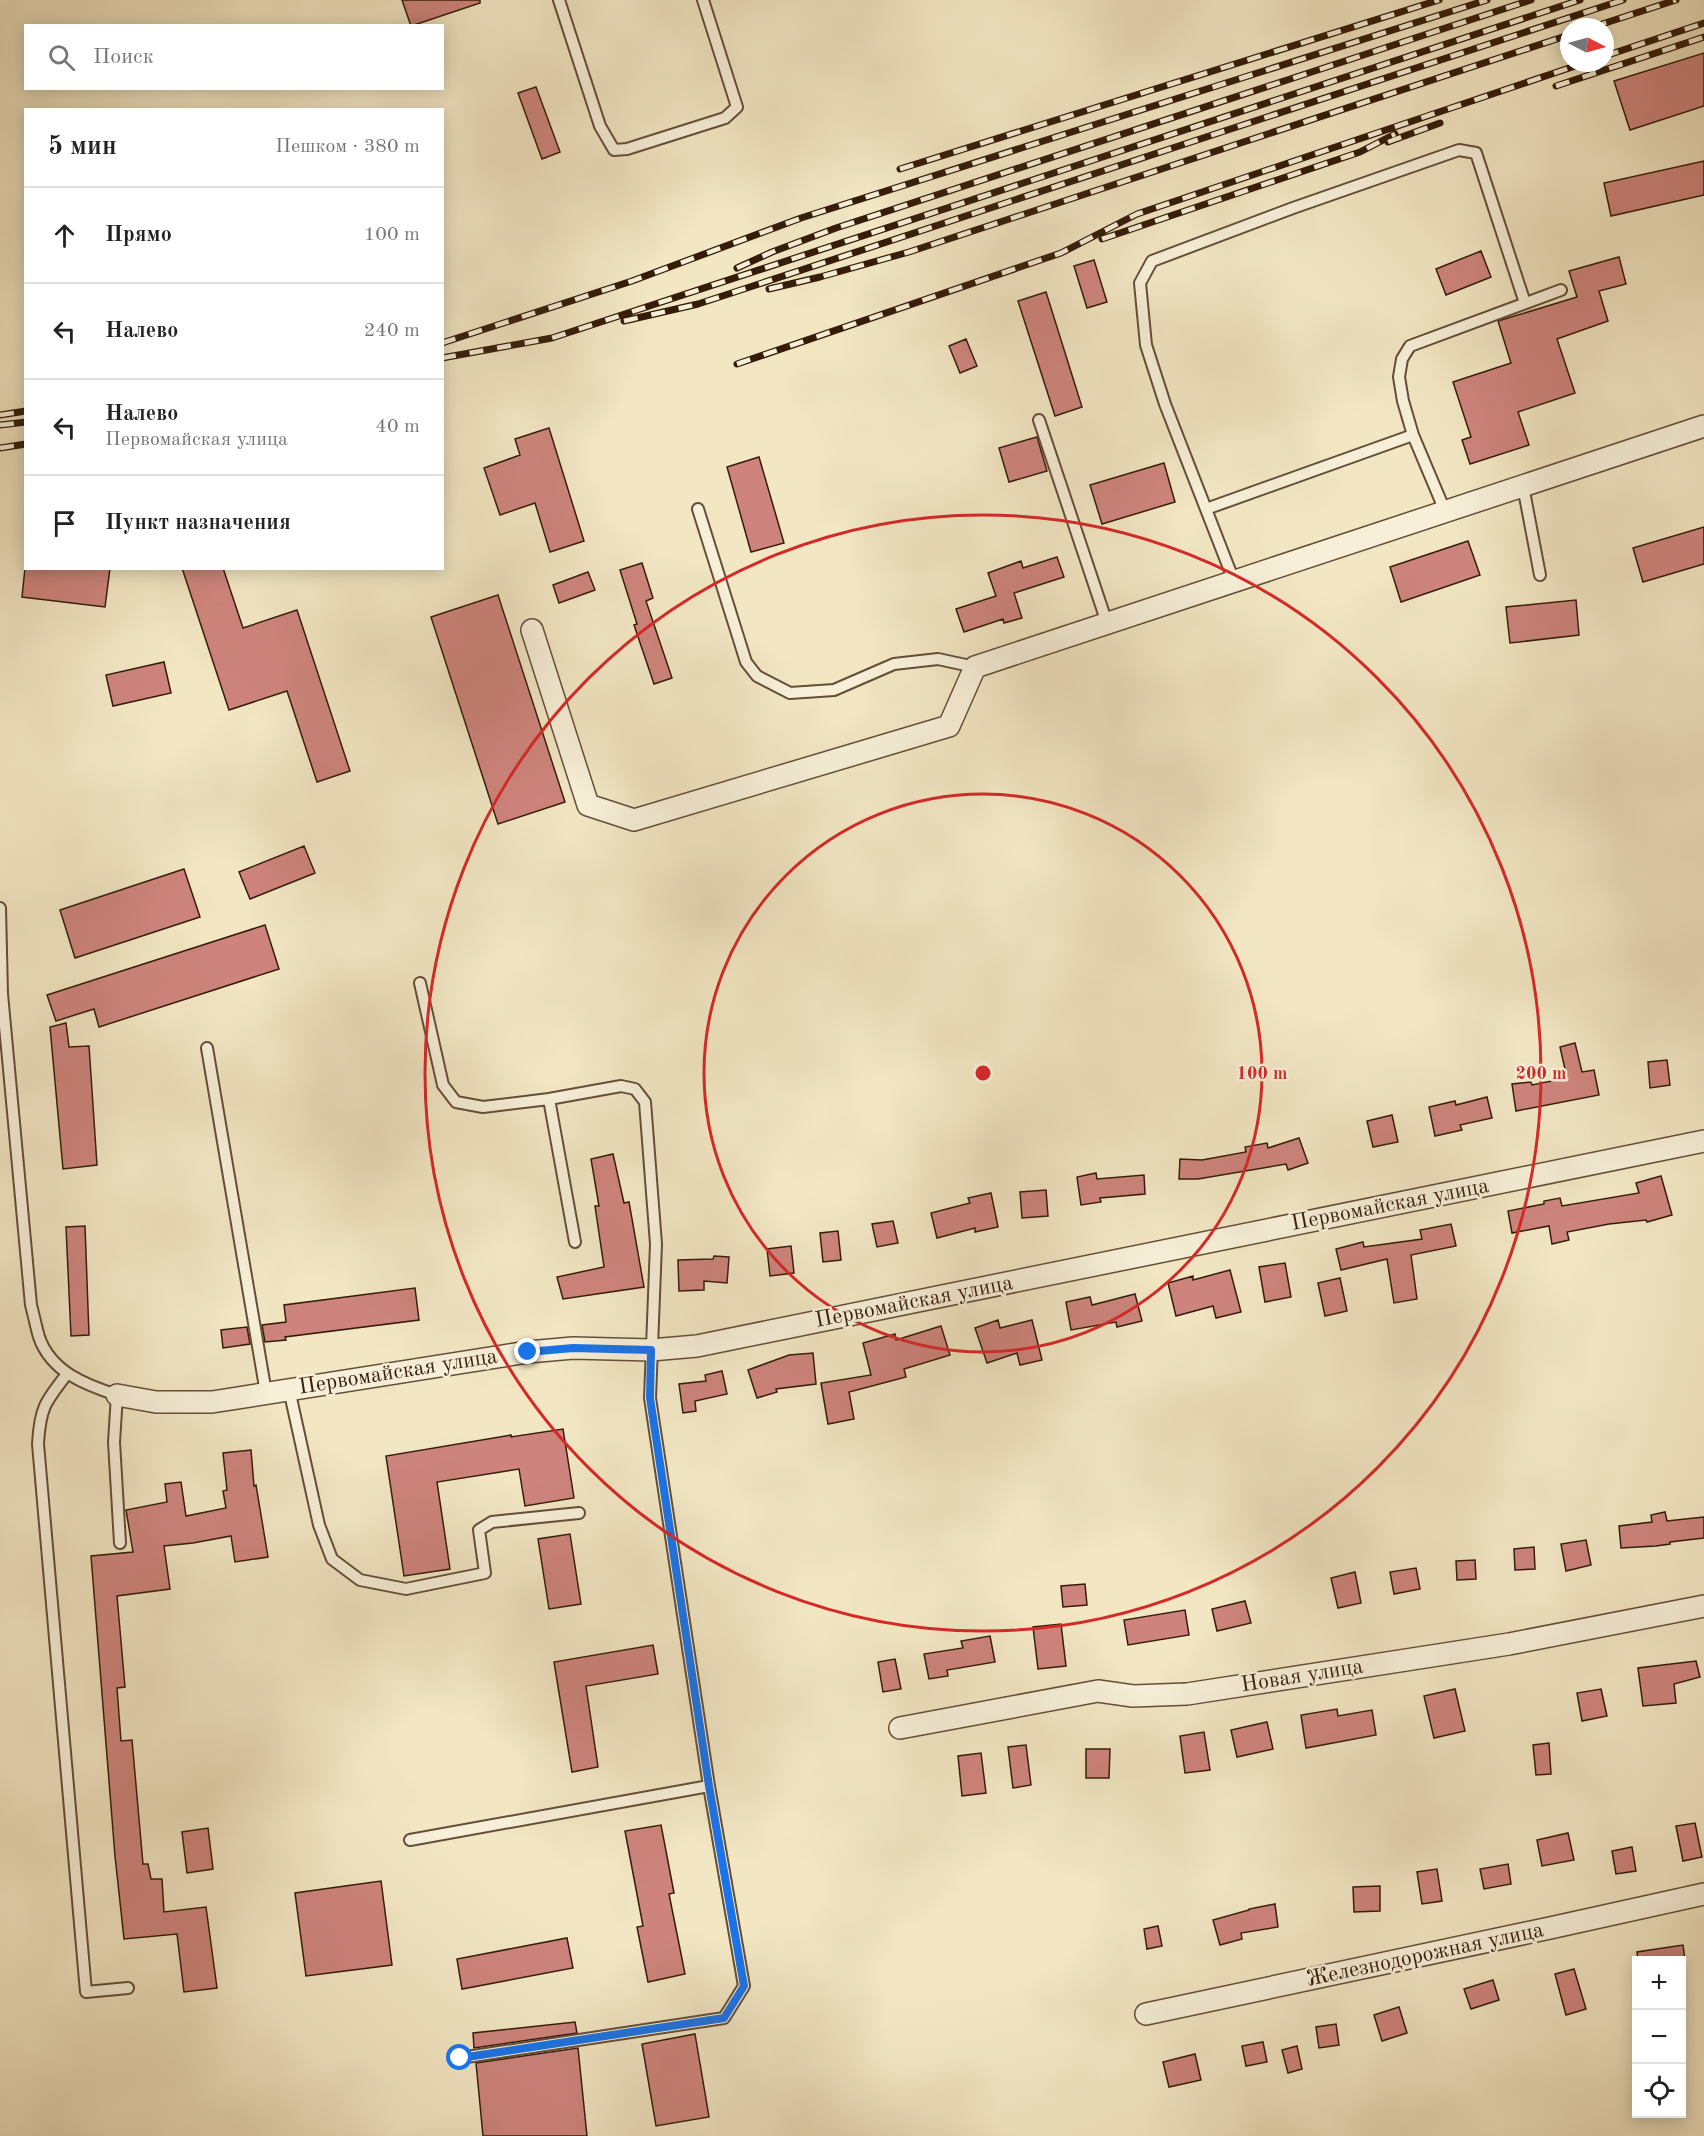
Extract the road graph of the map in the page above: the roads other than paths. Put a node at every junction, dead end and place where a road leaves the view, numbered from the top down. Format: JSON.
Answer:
{"nodes":[{"id":1,"x":559,"y":0,"type":"edge"},
{"id":2,"x":703,"y":0,"type":"edge"},
{"id":3,"x":1561,"y":290,"type":"dead end"},
{"id":4,"x":1525,"y":303,"type":"junction"},
{"id":5,"x":1039,"y":420,"type":"dead end"},
{"id":6,"x":1704,"y":426,"type":"edge"},
{"id":7,"x":1413,"y":435,"type":"junction"},
{"id":8,"x":1523,"y":486,"type":"junction"},
{"id":9,"x":698,"y":509,"type":"dead end"},
{"id":10,"x":1206,"y":509,"type":"junction"},
{"id":11,"x":1445,"y":511,"type":"junction"},
{"id":12,"x":1540,"y":575,"type":"dead end"},
{"id":13,"x":1234,"y":581,"type":"junction"},
{"id":14,"x":1107,"y":623,"type":"junction"},
{"id":15,"x":532,"y":630,"type":"dead end"},
{"id":16,"x":975,"y":667,"type":"junction"},
{"id":17,"x":0,"y":908,"type":"edge"},
{"id":18,"x":420,"y":982,"type":"dead end"},
{"id":19,"x":207,"y":1048,"type":"dead end"},
{"id":20,"x":549,"y":1099,"type":"junction"},
{"id":21,"x":1704,"y":1141,"type":"edge"},
{"id":22,"x":575,"y":1242,"type":"dead end"},
{"id":23,"x":651,"y":1350,"type":"junction"},
{"id":24,"x":68,"y":1374,"type":"junction"},
{"id":25,"x":289,"y":1389,"type":"junction"},
{"id":26,"x":266,"y":1393,"type":"junction"},
{"id":27,"x":117,"y":1395,"type":"junction"},
{"id":28,"x":579,"y":1513,"type":"dead end"},
{"id":29,"x":120,"y":1543,"type":"dead end"},
{"id":30,"x":1704,"y":1606,"type":"edge"},
{"id":31,"x":900,"y":1728,"type":"dead end"},
{"id":32,"x":709,"y":1786,"type":"junction"},
{"id":33,"x":410,"y":1840,"type":"dead end"},
{"id":34,"x":1704,"y":1894,"type":"edge"},
{"id":35,"x":128,"y":1988,"type":"dead end"},
{"id":36,"x":1146,"y":2014,"type":"dead end"},
{"id":37,"x":460,"y":2058,"type":"dead end"}],
"edges":[{"from":1,"to":2,"type":"lane"},
{"from":3,"to":4,"type":"lane"},
{"from":4,"to":7,"type":"lane"},
{"from":4,"to":10,"type":"lane"},
{"from":5,"to":14,"type":"lane"},
{"from":6,"to":8,"type":"street"},
{"from":7,"to":10,"type":"lane"},
{"from":7,"to":11,"type":"lane"},
{"from":8,"to":11,"type":"street"},
{"from":8,"to":12,"type":"lane"},
{"from":9,"to":16,"type":"lane"},
{"from":10,"to":13,"type":"lane"},
{"from":11,"to":13,"type":"street"},
{"from":13,"to":14,"type":"street"},
{"from":14,"to":16,"type":"street"},
{"from":15,"to":16,"type":"street"},
{"from":17,"to":24,"type":"lane"},
{"from":18,"to":20,"type":"lane"},
{"from":19,"to":26,"type":"lane"},
{"from":20,"to":22,"type":"lane"},
{"from":20,"to":23,"type":"lane"},
{"from":21,"to":23,"type":"street","name":"Первомайская улица"},
{"from":23,"to":25,"type":"street","name":"Первомайская улица"},
{"from":23,"to":32,"type":"lane"},
{"from":24,"to":27,"type":"lane"},
{"from":24,"to":35,"type":"lane"},
{"from":25,"to":26,"type":"street","name":"Первомайская улица"},
{"from":25,"to":28,"type":"lane"},
{"from":26,"to":27,"type":"street","name":"Первомайская улица"},
{"from":27,"to":29,"type":"lane"},
{"from":30,"to":31,"type":"street","name":"Новая улица"},
{"from":32,"to":33,"type":"lane"},
{"from":32,"to":37,"type":"lane"},
{"from":34,"to":36,"type":"street","name":"Железнодорожная улица"}]}
